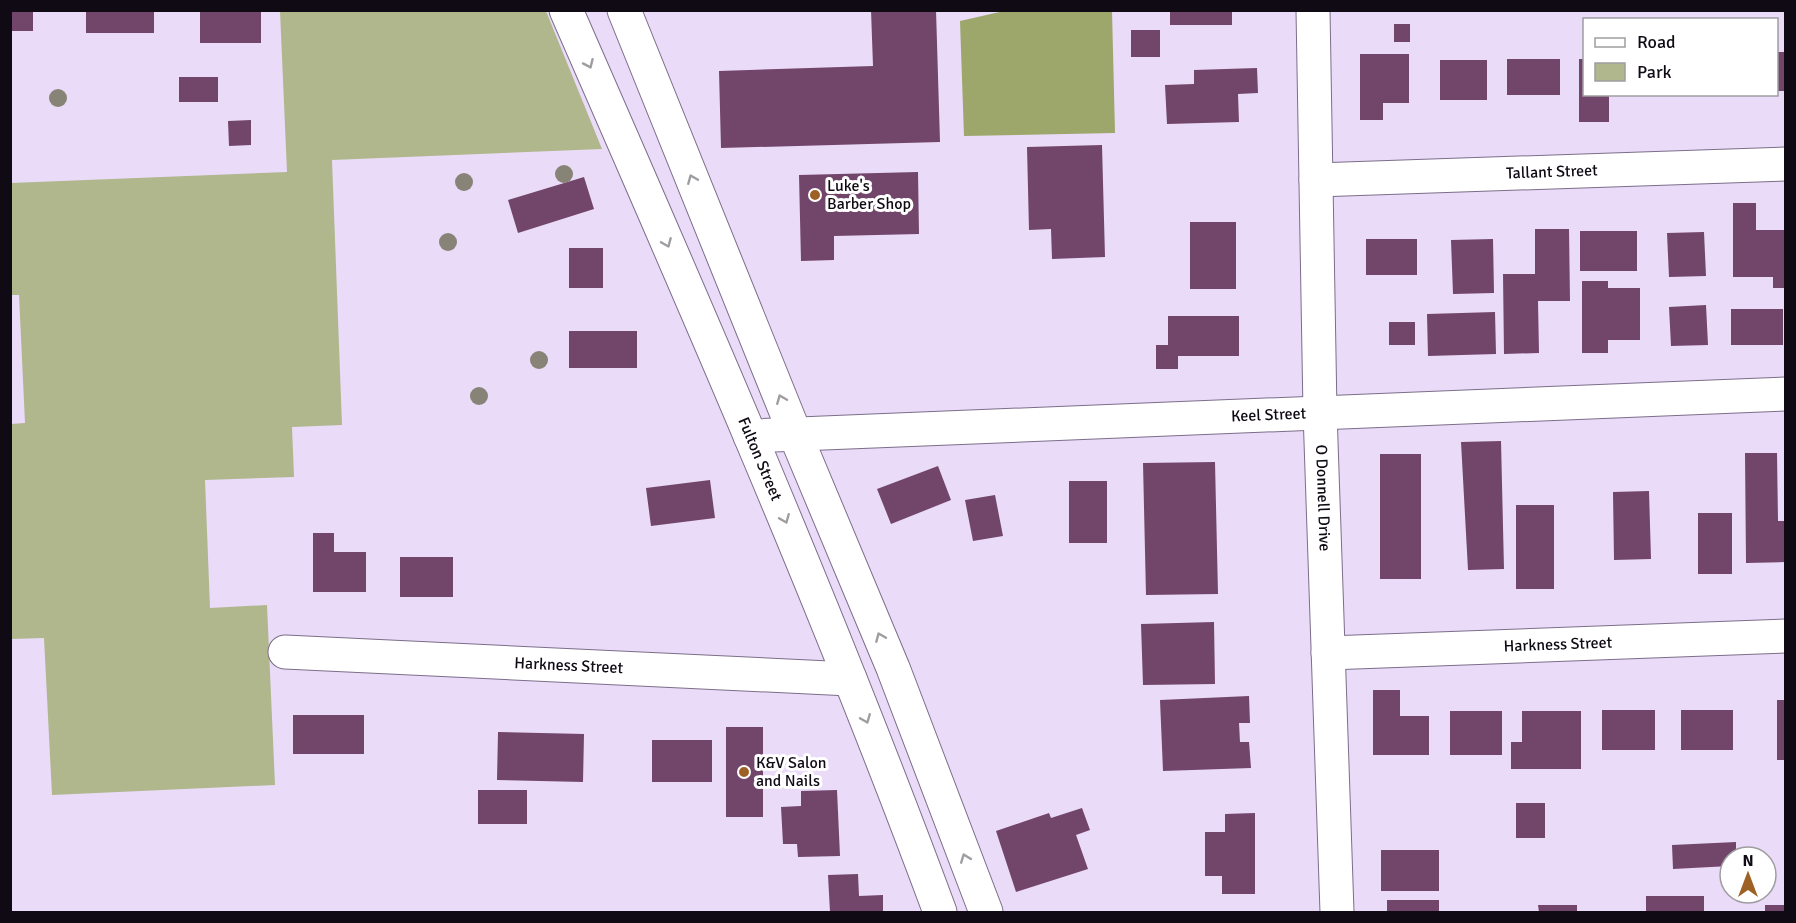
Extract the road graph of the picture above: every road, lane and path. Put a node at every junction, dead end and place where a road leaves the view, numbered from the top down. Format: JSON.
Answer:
{"nodes":[{"id":1,"x":566,"y":10,"type":"edge"},
{"id":2,"x":624,"y":10,"type":"edge"},
{"id":3,"x":1312,"y":10,"type":"edge"},
{"id":4,"x":1785,"y":164,"type":"edge"},
{"id":5,"x":1316,"y":180,"type":"junction"},
{"id":6,"x":1785,"y":394,"type":"edge"},
{"id":7,"x":1320,"y":412,"type":"junction"},
{"id":8,"x":795,"y":434,"type":"junction"},
{"id":9,"x":750,"y":435,"type":"junction"},
{"id":10,"x":1785,"y":636,"type":"edge"},
{"id":11,"x":285,"y":652,"type":"dead end"},
{"id":12,"x":1328,"y":652,"type":"junction"},
{"id":13,"x":850,"y":680,"type":"junction"},
{"id":14,"x":940,"y":912,"type":"edge"},
{"id":15,"x":986,"y":912,"type":"edge"},
{"id":16,"x":1337,"y":912,"type":"edge"}],
"edges":[{"from":1,"to":9,"type":"street","name":"Fulton Street","one_way":true},
{"from":8,"to":2,"type":"street","one_way":true},
{"from":3,"to":5,"type":"street","name":"O Donnell Drive"},
{"from":4,"to":5,"type":"street","name":"Tallant Street"},
{"from":5,"to":7,"type":"street","name":"O Donnell Drive"},
{"from":6,"to":7,"type":"street","name":"Keel Street"},
{"from":7,"to":8,"type":"street","name":"Keel Street"},
{"from":7,"to":12,"type":"street","name":"O Donnell Drive"},
{"from":8,"to":9,"type":"street","name":"Keel Street"},
{"from":15,"to":8,"type":"street","one_way":true},
{"from":9,"to":13,"type":"street","name":"Fulton Street","one_way":true},
{"from":10,"to":12,"type":"street","name":"Harkness Street"},
{"from":11,"to":13,"type":"street","name":"Harkness Street"},
{"from":12,"to":16,"type":"street","name":"O Donnell Drive"},
{"from":13,"to":14,"type":"street","name":"Fulton Street","one_way":true}]}
